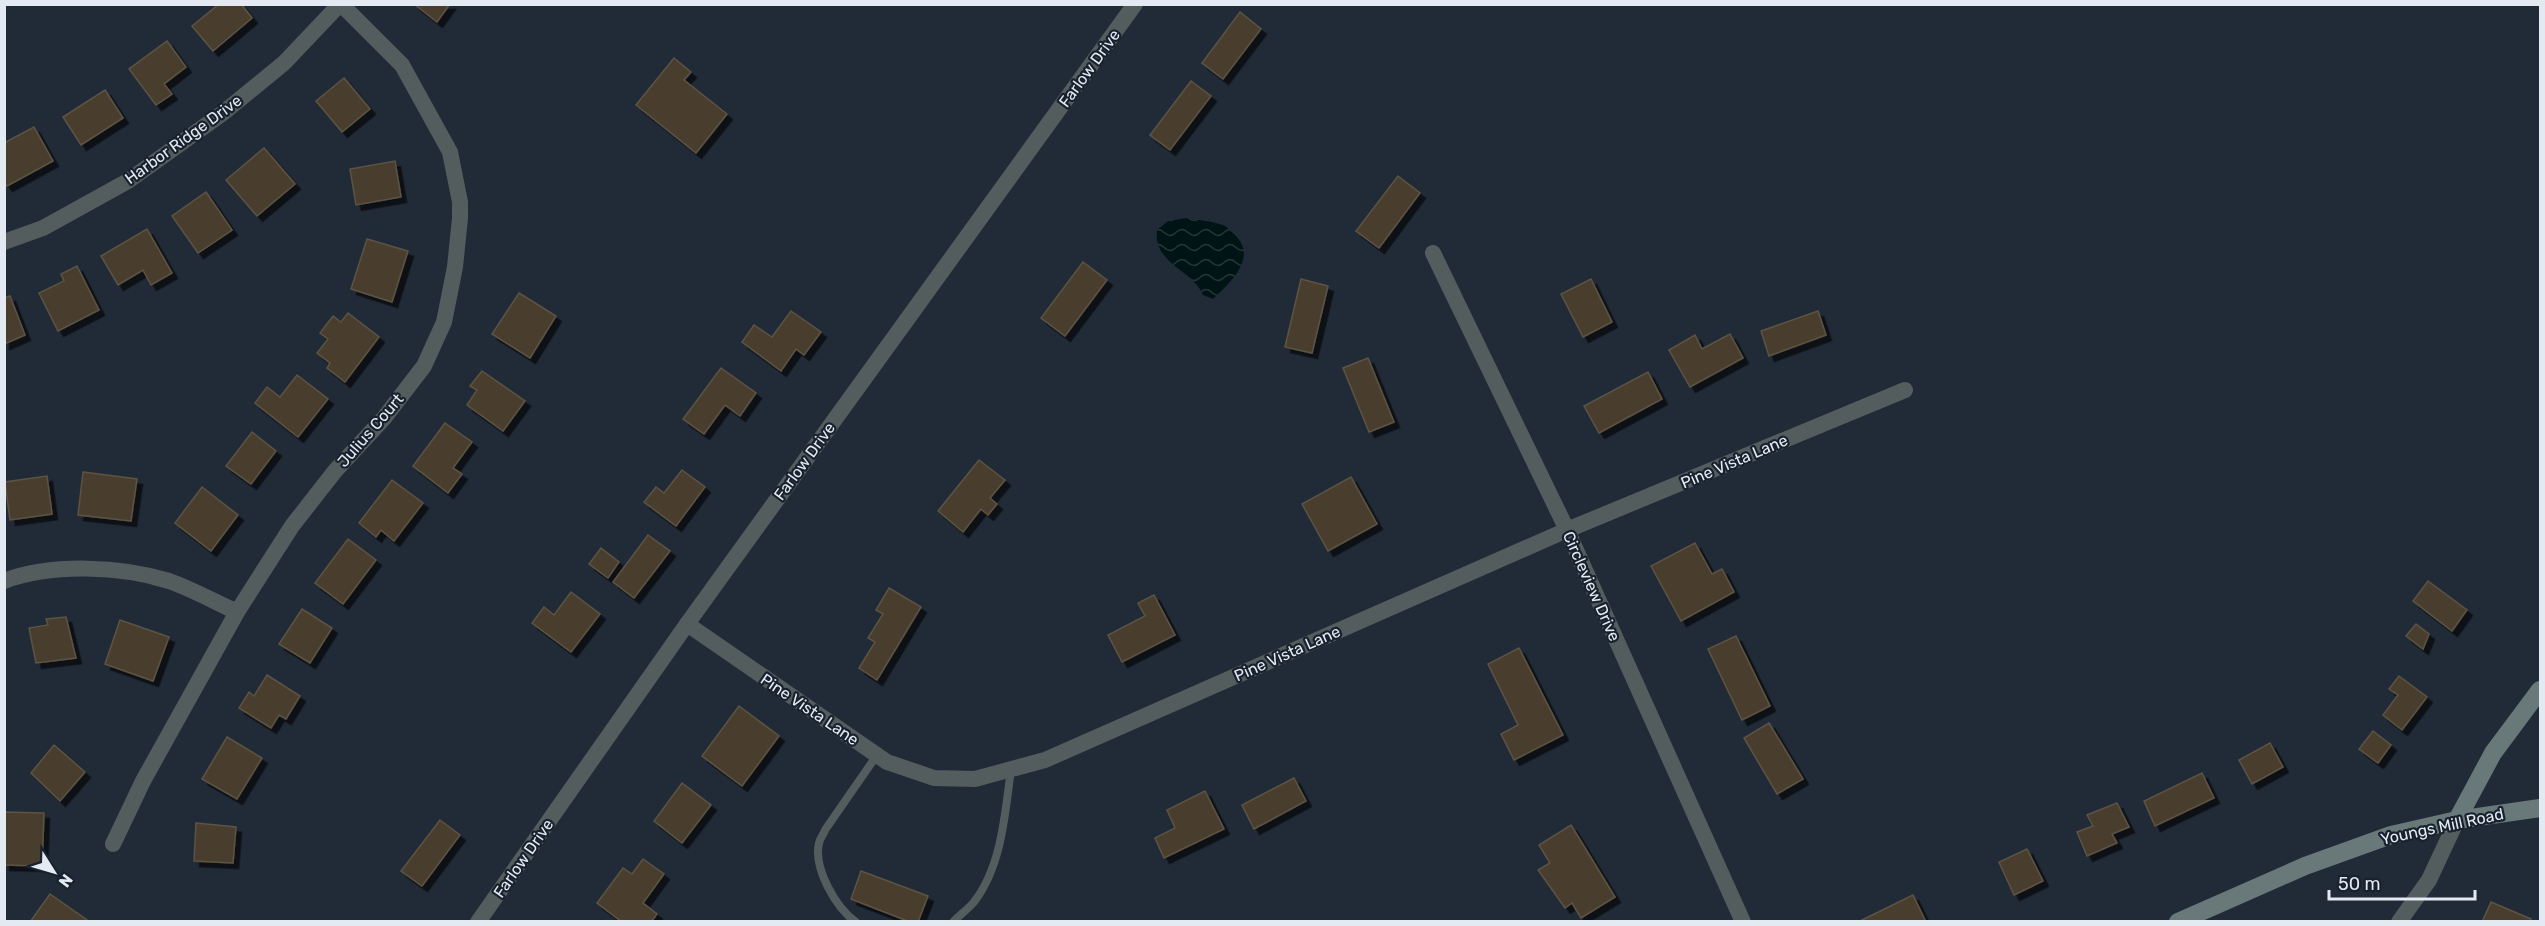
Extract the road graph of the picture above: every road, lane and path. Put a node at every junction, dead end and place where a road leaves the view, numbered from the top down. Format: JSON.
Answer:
{"nodes":[{"id":1,"x":340,"y":4,"type":"edge"},
{"id":2,"x":1135,"y":4,"type":"edge"},
{"id":3,"x":4,"y":242,"type":"edge"},
{"id":4,"x":1433,"y":254,"type":"dead end"},
{"id":5,"x":1905,"y":390,"type":"dead end"},
{"id":6,"x":1568,"y":530,"type":"junction"},
{"id":7,"x":4,"y":581,"type":"edge"},
{"id":8,"x":237,"y":612,"type":"junction"},
{"id":9,"x":687,"y":624,"type":"junction"},
{"id":10,"x":2541,"y":690,"type":"edge"},
{"id":11,"x":877,"y":755,"type":"junction"},
{"id":12,"x":1011,"y":769,"type":"junction"},
{"id":13,"x":2541,"y":808,"type":"edge"},
{"id":14,"x":2457,"y":820,"type":"junction"},
{"id":15,"x":112,"y":844,"type":"dead end"},
{"id":16,"x":478,"y":921,"type":"edge"},
{"id":17,"x":856,"y":921,"type":"edge"},
{"id":18,"x":953,"y":921,"type":"edge"},
{"id":19,"x":1743,"y":921,"type":"edge"},
{"id":20,"x":2178,"y":921,"type":"edge"},
{"id":21,"x":2399,"y":921,"type":"edge"}],
"edges":[{"from":1,"to":3,"type":"street","name":"Harbor Ridge Drive"},
{"from":1,"to":8,"type":"street","name":"Julius Court"},
{"from":2,"to":9,"type":"street","name":"Farlow Drive"},
{"from":4,"to":6,"type":"street","name":"Circleview Drive"},
{"from":5,"to":6,"type":"street","name":"Pine Vista Lane"},
{"from":6,"to":12,"type":"street","name":"Pine Vista Lane"},
{"from":6,"to":19,"type":"street","name":"Circleview Drive"},
{"from":7,"to":8,"type":"street"},
{"from":8,"to":15,"type":"street","name":"Julius Court"},
{"from":9,"to":11,"type":"street","name":"Pine Vista Lane"},
{"from":9,"to":16,"type":"street","name":"Farlow Drive"},
{"from":10,"to":14,"type":"street"},
{"from":11,"to":12,"type":"street","name":"Pine Vista Lane"},
{"from":11,"to":17,"type":"lane"},
{"from":12,"to":18,"type":"lane"},
{"from":13,"to":14,"type":"street","name":"Youngs Mill Road"},
{"from":14,"to":20,"type":"street","name":"Youngs Mill Road"},
{"from":14,"to":21,"type":"street"}]}
